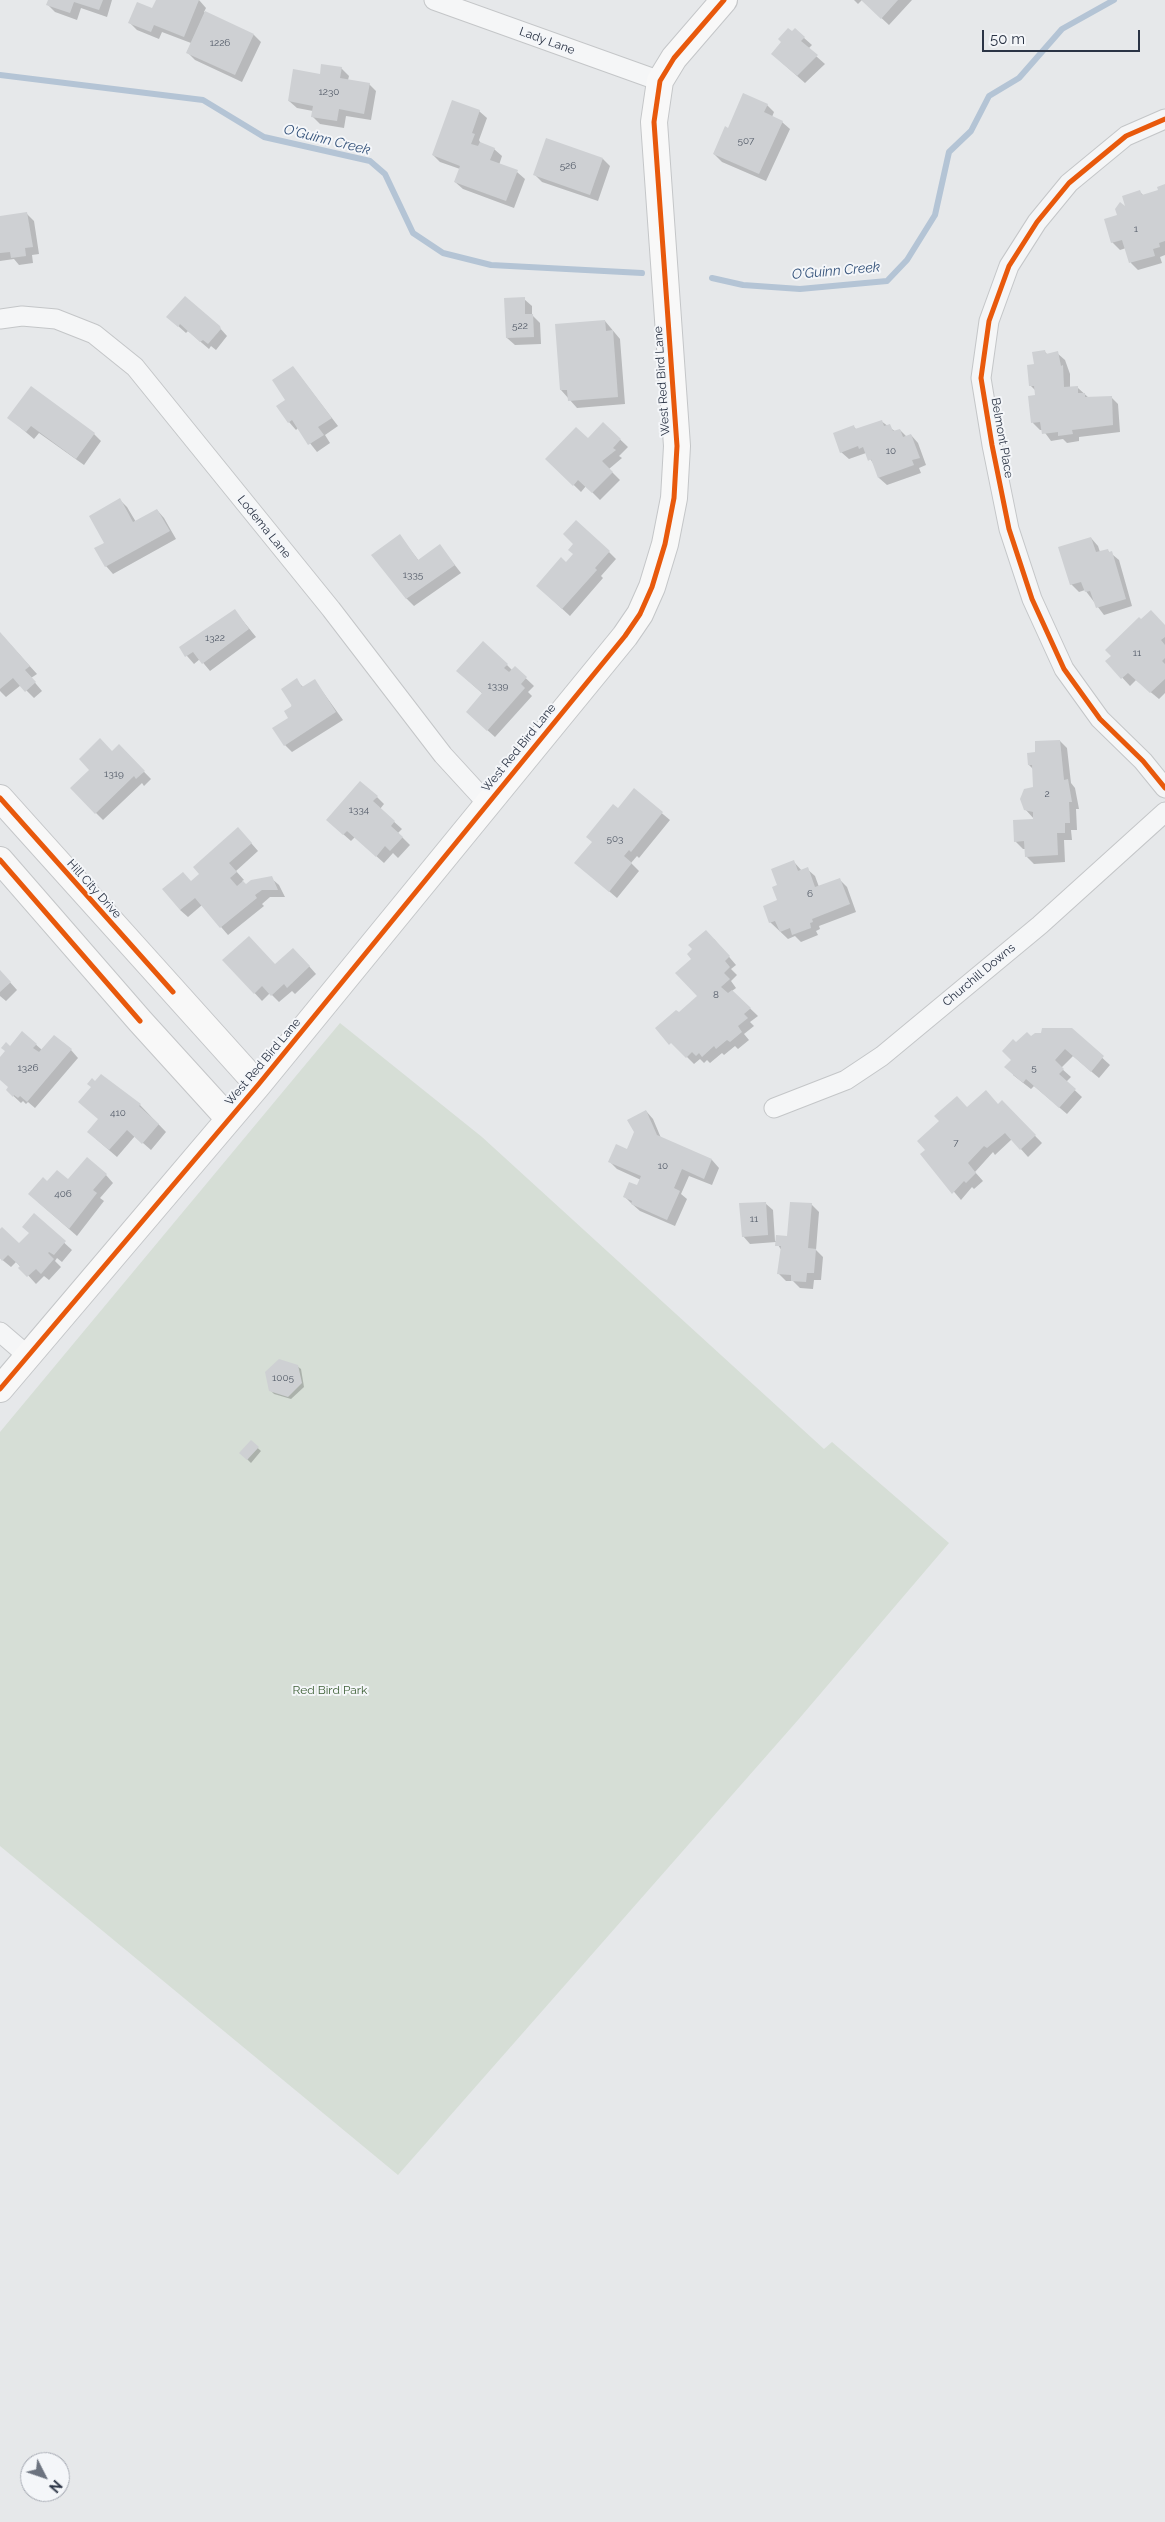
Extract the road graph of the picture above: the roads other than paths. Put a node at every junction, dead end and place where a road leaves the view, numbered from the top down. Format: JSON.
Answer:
{"nodes":[{"id":1,"x":434,"y":0,"type":"edge"},
{"id":2,"x":724,"y":0,"type":"edge"},
{"id":3,"x":660,"y":82,"type":"junction"},
{"id":4,"x":1165,"y":119,"type":"edge"},
{"id":5,"x":0,"y":319,"type":"edge"},
{"id":6,"x":1165,"y":788,"type":"edge"},
{"id":7,"x":0,"y":798,"type":"edge"},
{"id":8,"x":487,"y":803,"type":"junction"},
{"id":9,"x":1165,"y":812,"type":"edge"},
{"id":10,"x":0,"y":860,"type":"edge"},
{"id":11,"x":258,"y":1084,"type":"junction"},
{"id":12,"x":774,"y":1108,"type":"dead end"},
{"id":13,"x":229,"y":1119,"type":"junction"},
{"id":14,"x":0,"y":1332,"type":"edge"},
{"id":15,"x":28,"y":1356,"type":"junction"},
{"id":16,"x":0,"y":1388,"type":"edge"}],
"edges":[{"from":1,"to":3,"type":"street","name":"Lady Lane"},
{"from":2,"to":3,"type":"street","name":"West Red Bird Lane"},
{"from":3,"to":8,"type":"street","name":"West Red Bird Lane"},
{"from":4,"to":6,"type":"street","name":"Belmont Place"},
{"from":5,"to":8,"type":"street","name":"Lodema Lane"},
{"from":7,"to":11,"type":"street","name":"Hill City Drive"},
{"from":8,"to":11,"type":"street","name":"West Red Bird Lane"},
{"from":9,"to":12,"type":"street","name":"Churchill Downs"},
{"from":10,"to":13,"type":"street"},
{"from":11,"to":13,"type":"street","name":"West Red Bird Lane"},
{"from":13,"to":15,"type":"street","name":"West Red Bird Lane"},
{"from":14,"to":15,"type":"street"},
{"from":15,"to":16,"type":"street","name":"West Red Bird Lane"}]}
